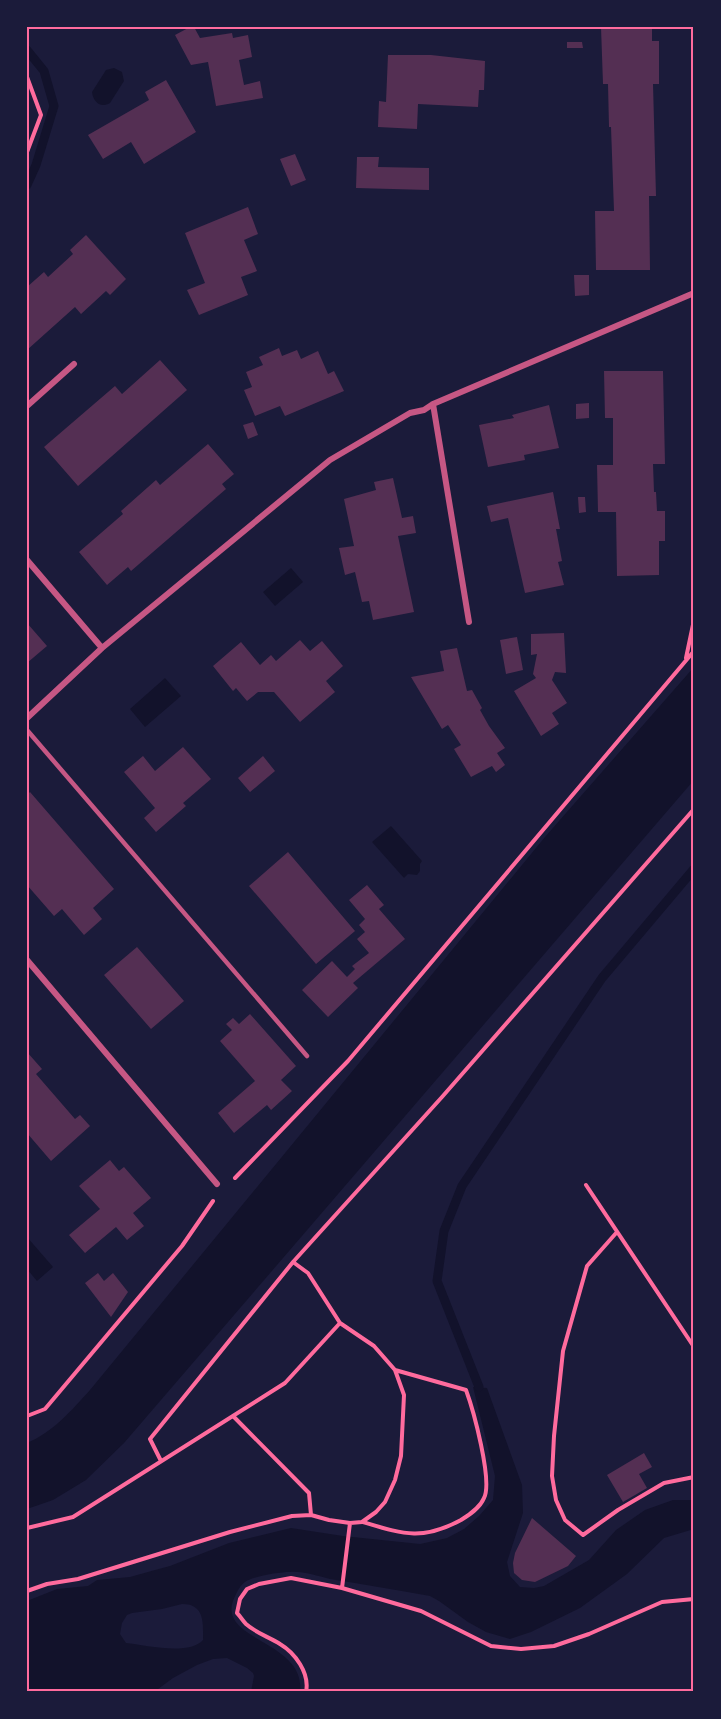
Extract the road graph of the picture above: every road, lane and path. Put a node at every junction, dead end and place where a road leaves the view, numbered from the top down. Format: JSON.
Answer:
{"nodes":[{"id":1,"x":27,"y":77,"type":"edge"},
{"id":2,"x":27,"y":152,"type":"edge"},
{"id":3,"x":694,"y":293,"type":"edge"},
{"id":4,"x":74,"y":364,"type":"dead end"},
{"id":5,"x":433,"y":404,"type":"junction"},
{"id":6,"x":27,"y":406,"type":"edge"},
{"id":7,"x":694,"y":530,"type":"edge"},
{"id":8,"x":694,"y":550,"type":"edge"},
{"id":9,"x":27,"y":560,"type":"edge"},
{"id":10,"x":694,"y":620,"type":"edge"},
{"id":11,"x":469,"y":622,"type":"dead end"},
{"id":12,"x":102,"y":648,"type":"junction"},
{"id":13,"x":694,"y":651,"type":"edge"},
{"id":14,"x":686,"y":658,"type":"junction"},
{"id":15,"x":27,"y":718,"type":"edge"},
{"id":16,"x":27,"y":730,"type":"edge"},
{"id":17,"x":694,"y":809,"type":"edge"},
{"id":18,"x":27,"y":960,"type":"edge"},
{"id":19,"x":307,"y":1056,"type":"dead end"},
{"id":20,"x":234,"y":1179,"type":"dead end"},
{"id":21,"x":217,"y":1184,"type":"dead end"},
{"id":22,"x":586,"y":1185,"type":"dead end"},
{"id":23,"x":217,"y":1196,"type":"dead end"},
{"id":24,"x":617,"y":1232,"type":"junction"},
{"id":25,"x":293,"y":1262,"type":"junction"},
{"id":26,"x":340,"y":1323,"type":"junction"},
{"id":27,"x":694,"y":1347,"type":"edge"},
{"id":28,"x":394,"y":1370,"type":"junction"},
{"id":29,"x":27,"y":1416,"type":"edge"},
{"id":30,"x":233,"y":1416,"type":"junction"},
{"id":31,"x":161,"y":1461,"type":"junction"},
{"id":32,"x":694,"y":1477,"type":"edge"},
{"id":33,"x":311,"y":1515,"type":"junction"},
{"id":34,"x":362,"y":1522,"type":"junction"},
{"id":35,"x":350,"y":1523,"type":"junction"},
{"id":36,"x":27,"y":1528,"type":"edge"},
{"id":37,"x":342,"y":1588,"type":"junction"},
{"id":38,"x":27,"y":1591,"type":"edge"},
{"id":39,"x":694,"y":1599,"type":"edge"},
{"id":40,"x":306,"y":1692,"type":"edge"}],
"edges":[{"from":1,"to":2,"type":"path"},
{"from":3,"to":5,"type":"street"},
{"from":4,"to":6,"type":"street"},
{"from":5,"to":11,"type":"street"},
{"from":5,"to":12,"type":"street"},
{"from":7,"to":8,"type":"path"},
{"from":9,"to":12,"type":"street"},
{"from":10,"to":14,"type":"path"},
{"from":12,"to":15,"type":"street"},
{"from":13,"to":14,"type":"path"},
{"from":14,"to":20,"type":"path"},
{"from":16,"to":19,"type":"lane"},
{"from":17,"to":25,"type":"path"},
{"from":18,"to":21,"type":"street"},
{"from":22,"to":24,"type":"path"},
{"from":23,"to":29,"type":"path"},
{"from":24,"to":27,"type":"path"},
{"from":24,"to":32,"type":"path"},
{"from":25,"to":26,"type":"path"},
{"from":25,"to":31,"type":"path"},
{"from":26,"to":28,"type":"path"},
{"from":26,"to":30,"type":"path"},
{"from":28,"to":34,"type":"path"},
{"from":28,"to":34,"type":"path"},
{"from":30,"to":31,"type":"path"},
{"from":30,"to":33,"type":"path"},
{"from":31,"to":36,"type":"path"},
{"from":33,"to":35,"type":"path"},
{"from":33,"to":38,"type":"path"},
{"from":34,"to":35,"type":"path"},
{"from":35,"to":37,"type":"path"},
{"from":37,"to":39,"type":"path"},
{"from":37,"to":40,"type":"path"}]}
